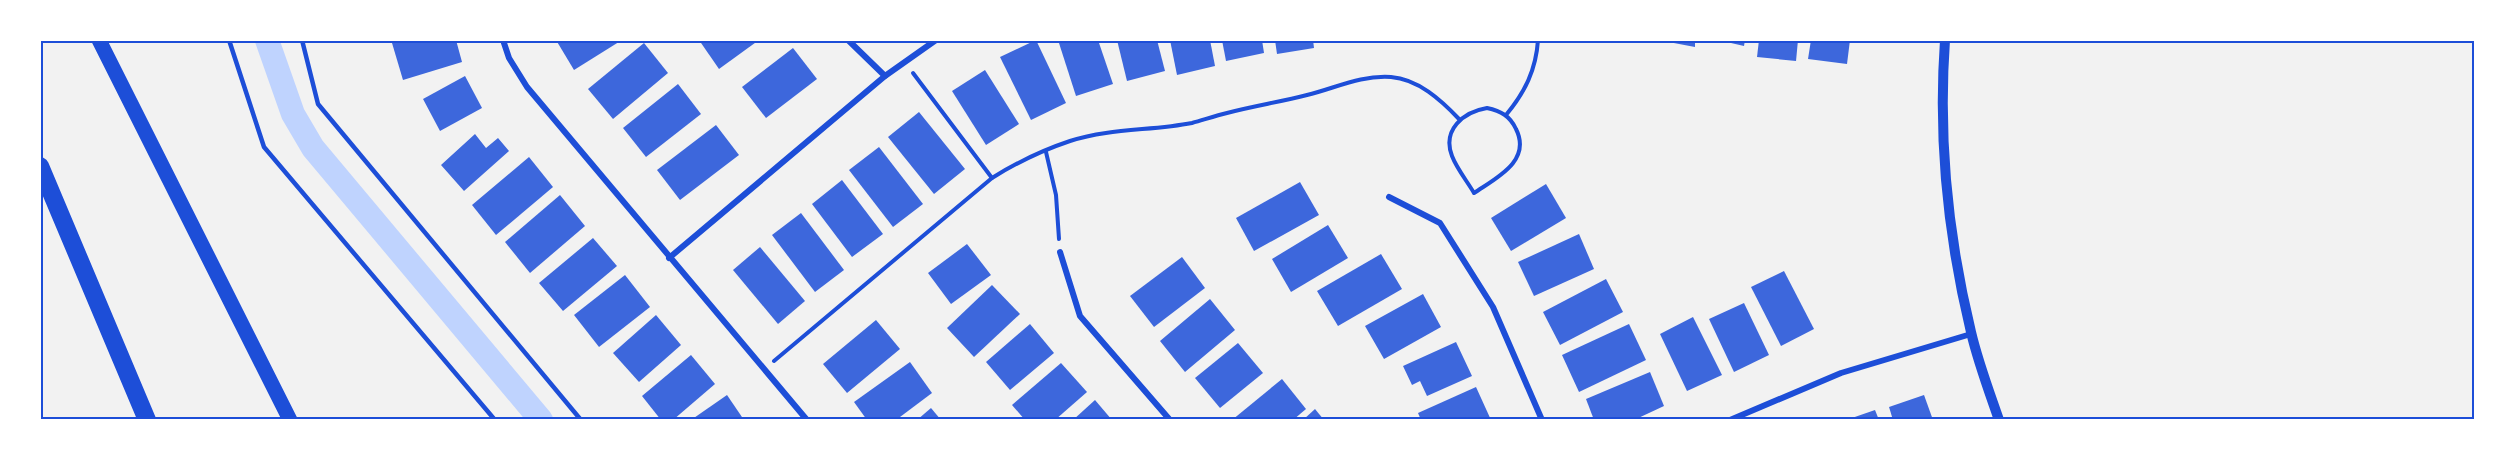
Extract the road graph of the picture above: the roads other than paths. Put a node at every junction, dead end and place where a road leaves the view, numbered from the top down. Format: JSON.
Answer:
{"nodes":[{"id":1,"x":99,"y":40,"type":"edge"},
{"id":2,"x":229,"y":40,"type":"edge"},
{"id":3,"x":302,"y":40,"type":"edge"},
{"id":4,"x":503,"y":40,"type":"edge"},
{"id":5,"x":848,"y":40,"type":"edge"},
{"id":6,"x":936,"y":40,"type":"edge"},
{"id":7,"x":1945,"y":40,"type":"edge"},
{"id":8,"x":885,"y":76,"type":"junction"},
{"id":9,"x":40,"y":166,"type":"edge"},
{"id":10,"x":1389,"y":197,"type":"dead end"},
{"id":11,"x":1060,"y":252,"type":"road end"},
{"id":12,"x":669,"y":258,"type":"junction"},
{"id":13,"x":1971,"y":334,"type":"junction"},
{"id":14,"x":147,"y":420,"type":"edge"},
{"id":15,"x":290,"y":420,"type":"edge"},
{"id":16,"x":495,"y":420,"type":"edge"},
{"id":17,"x":581,"y":420,"type":"edge"},
{"id":18,"x":807,"y":420,"type":"edge"},
{"id":19,"x":1170,"y":420,"type":"edge"},
{"id":20,"x":1542,"y":420,"type":"edge"},
{"id":21,"x":1730,"y":420,"type":"edge"},
{"id":22,"x":1999,"y":420,"type":"edge"}],
"edges":[{"from":1,"to":15,"type":"main road"},
{"from":2,"to":16,"type":"lane"},
{"from":3,"to":17,"type":"lane"},
{"from":4,"to":12,"type":"street"},
{"from":5,"to":8,"type":"street"},
{"from":6,"to":8,"type":"street"},
{"from":7,"to":13,"type":"street"},
{"from":8,"to":12,"type":"street"},
{"from":9,"to":14,"type":"highway"},
{"from":10,"to":20,"type":"street"},
{"from":11,"to":19,"type":"street"},
{"from":12,"to":18,"type":"street"},
{"from":13,"to":21,"type":"street"},
{"from":13,"to":22,"type":"street"}]}
